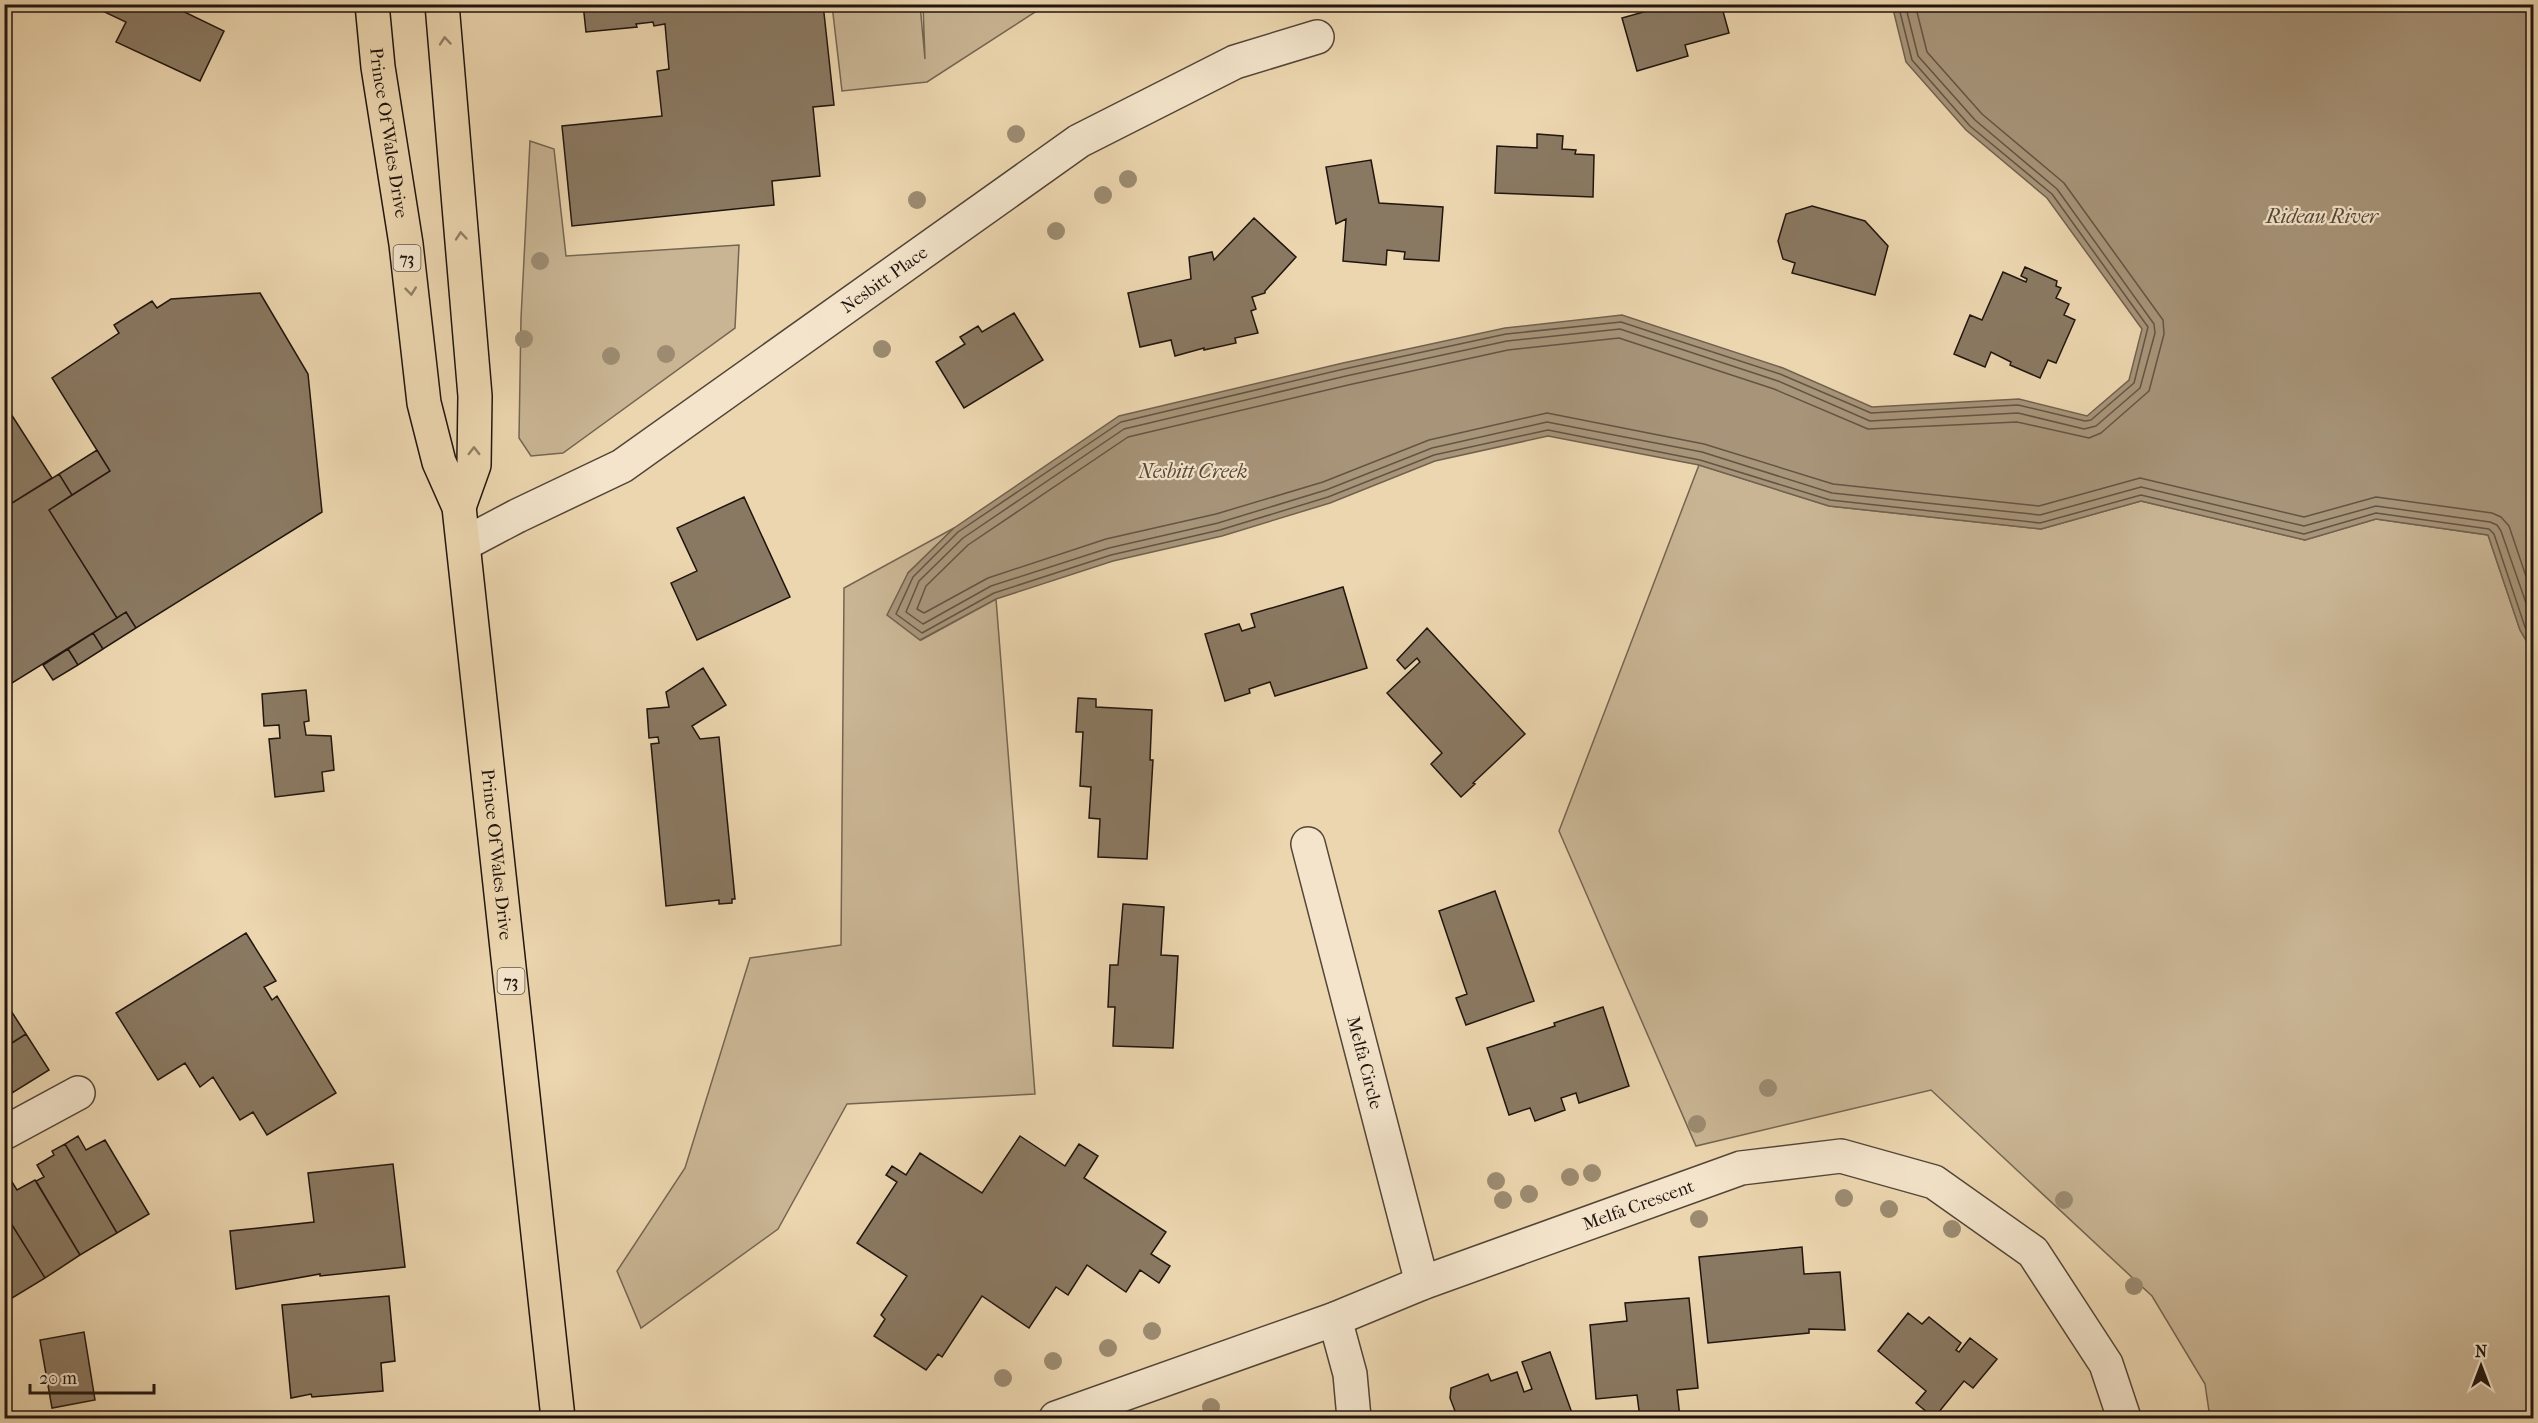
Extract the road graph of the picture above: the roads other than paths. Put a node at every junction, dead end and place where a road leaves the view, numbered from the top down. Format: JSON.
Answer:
{"nodes":[{"id":1,"x":372,"y":4,"type":"edge"},
{"id":2,"x":442,"y":4,"type":"edge"},
{"id":3,"x":1317,"y":38,"type":"dead end"},
{"id":4,"x":459,"y":507,"type":"junction"},
{"id":5,"x":464,"y":544,"type":"junction"},
{"id":6,"x":1308,"y":844,"type":"dead end"},
{"id":7,"x":78,"y":1092,"type":"dead end"},
{"id":8,"x":4,"y":1133,"type":"edge"},
{"id":9,"x":1422,"y":1283,"type":"junction"},
{"id":10,"x":1335,"y":1319,"type":"junction"},
{"id":11,"x":558,"y":1419,"type":"edge"},
{"id":12,"x":1056,"y":1419,"type":"edge"},
{"id":13,"x":1354,"y":1419,"type":"edge"},
{"id":14,"x":2124,"y":1419,"type":"edge"}],
"edges":[{"from":1,"to":4,"type":"main road","name":"Prince Of Wales Drive","number":"73","one_way":true},
{"from":4,"to":2,"type":"main road","name":"Prince Of Wales Drive","one_way":true},
{"from":3,"to":5,"type":"street","name":"Nesbitt Place"},
{"from":4,"to":5,"type":"main road","name":"Prince Of Wales Drive"},
{"from":5,"to":11,"type":"main road","name":"Prince Of Wales Drive","number":"73"},
{"from":6,"to":9,"type":"street","name":"Melfa Circle"},
{"from":7,"to":8,"type":"street"},
{"from":9,"to":10,"type":"street","name":"Melfa Crescent"},
{"from":9,"to":14,"type":"street","name":"Melfa Crescent"},
{"from":10,"to":12,"type":"street","name":"Melfa Crescent"},
{"from":10,"to":13,"type":"street"}]}
